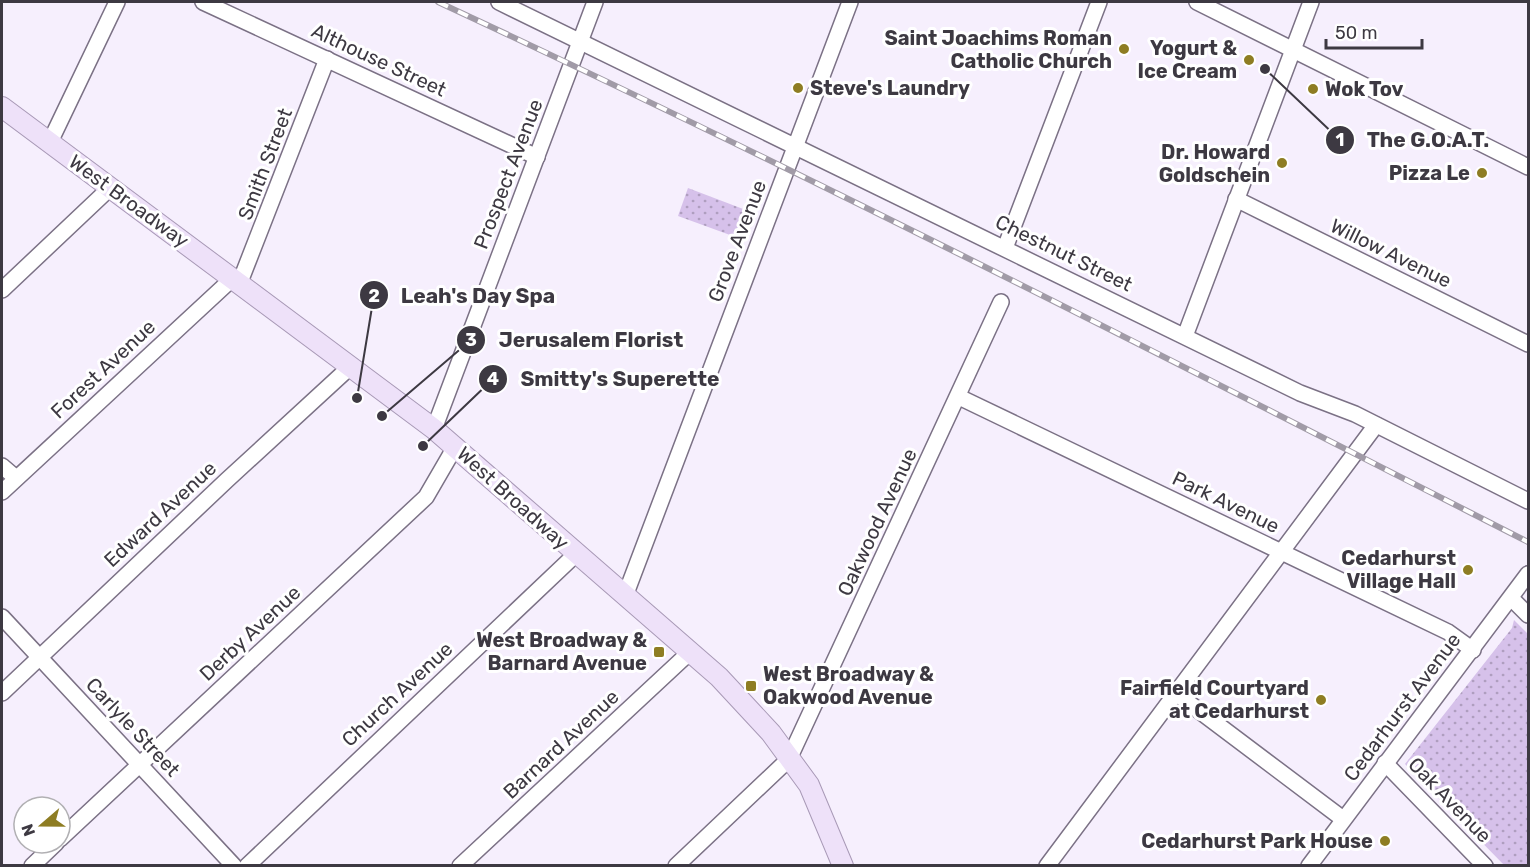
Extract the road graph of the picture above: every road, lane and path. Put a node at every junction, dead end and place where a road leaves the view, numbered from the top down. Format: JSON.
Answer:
{"nodes":[{"id":1,"x":117,"y":2,"type":"edge"},
{"id":2,"x":203,"y":2,"type":"edge"},
{"id":3,"x":500,"y":2,"type":"edge"},
{"id":4,"x":595,"y":2,"type":"edge"},
{"id":5,"x":850,"y":2,"type":"edge"},
{"id":6,"x":1099,"y":2,"type":"edge"},
{"id":7,"x":1197,"y":2,"type":"edge"},
{"id":8,"x":1311,"y":2,"type":"edge"},
{"id":9,"x":582,"y":40,"type":"junction"},
{"id":10,"x":1293,"y":49,"type":"junction"},
{"id":11,"x":327,"y":59,"type":"junction"},
{"id":12,"x":2,"y":107,"type":"edge"},
{"id":13,"x":50,"y":142,"type":"junction"},
{"id":14,"x":796,"y":145,"type":"junction"},
{"id":15,"x":537,"y":157,"type":"junction"},
{"id":16,"x":1528,"y":166,"type":"edge"},
{"id":17,"x":111,"y":187,"type":"junction"},
{"id":18,"x":1236,"y":199,"type":"junction"},
{"id":19,"x":1005,"y":248,"type":"junction"},
{"id":20,"x":237,"y":280,"type":"junction"},
{"id":21,"x":2,"y":287,"type":"edge"},
{"id":22,"x":1001,"y":302,"type":"dead end"},
{"id":23,"x":1185,"y":336,"type":"junction"},
{"id":24,"x":1528,"y":344,"type":"edge"},
{"id":25,"x":351,"y":367,"type":"junction"},
{"id":26,"x":959,"y":397,"type":"junction"},
{"id":27,"x":1376,"y":424,"type":"junction"},
{"id":28,"x":434,"y":429,"type":"junction"},
{"id":29,"x":455,"y":447,"type":"junction"},
{"id":30,"x":2,"y":466,"type":"edge"},
{"id":31,"x":16,"y":478,"type":"junction"},
{"id":32,"x":2,"y":492,"type":"edge"},
{"id":33,"x":1528,"y":501,"type":"edge"},
{"id":34,"x":1283,"y":552,"type":"junction"},
{"id":35,"x":576,"y":554,"type":"junction"},
{"id":36,"x":1528,"y":574,"type":"edge"},
{"id":37,"x":625,"y":596,"type":"junction"},
{"id":38,"x":1512,"y":598,"type":"junction"},
{"id":39,"x":1528,"y":615,"type":"edge"},
{"id":40,"x":2,"y":617,"type":"edge"},
{"id":41,"x":1473,"y":650,"type":"junction"},
{"id":42,"x":690,"y":652,"type":"junction"},
{"id":43,"x":39,"y":657,"type":"junction"},
{"id":44,"x":2,"y":693,"type":"edge"},
{"id":45,"x":1177,"y":694,"type":"junction"},
{"id":46,"x":789,"y":759,"type":"junction"},
{"id":47,"x":1385,"y":763,"type":"junction"},
{"id":48,"x":140,"y":764,"type":"junction"},
{"id":49,"x":1343,"y":819,"type":"junction"},
{"id":50,"x":72,"y":828,"type":"edge"},
{"id":51,"x":43,"y":855,"type":"edge"},
{"id":52,"x":32,"y":866,"type":"edge"},
{"id":53,"x":234,"y":866,"type":"edge"},
{"id":54,"x":247,"y":866,"type":"edge"},
{"id":55,"x":460,"y":866,"type":"edge"},
{"id":56,"x":676,"y":866,"type":"edge"},
{"id":57,"x":843,"y":866,"type":"edge"},
{"id":58,"x":1047,"y":866,"type":"edge"},
{"id":59,"x":1309,"y":866,"type":"edge"},
{"id":60,"x":1485,"y":866,"type":"edge"}],
"edges":[{"from":1,"to":13,"type":"street"},
{"from":2,"to":11,"type":"street","name":"Althouse Street"},
{"from":3,"to":9,"type":"street","name":"Chestnut Street"},
{"from":4,"to":9,"type":"street","name":"Prospect Avenue"},
{"from":5,"to":14,"type":"street","name":"Grove Avenue"},
{"from":6,"to":19,"type":"street"},
{"from":7,"to":10,"type":"street"},
{"from":8,"to":10,"type":"street"},
{"from":9,"to":14,"type":"street","name":"Chestnut Street"},
{"from":9,"to":15,"type":"street","name":"Prospect Avenue"},
{"from":10,"to":16,"type":"street"},
{"from":10,"to":18,"type":"street"},
{"from":11,"to":15,"type":"street","name":"Althouse Street"},
{"from":11,"to":20,"type":"street","name":"Smith Street"},
{"from":12,"to":13,"type":"main road","name":"West Broadway"},
{"from":13,"to":17,"type":"main road","name":"West Broadway"},
{"from":14,"to":19,"type":"street","name":"Chestnut Street"},
{"from":14,"to":37,"type":"street","name":"Grove Avenue"},
{"from":15,"to":28,"type":"street","name":"Prospect Avenue"},
{"from":17,"to":20,"type":"main road","name":"West Broadway"},
{"from":17,"to":21,"type":"street"},
{"from":18,"to":23,"type":"street"},
{"from":18,"to":24,"type":"street","name":"Willow Avenue"},
{"from":19,"to":23,"type":"street","name":"Chestnut Street"},
{"from":20,"to":25,"type":"main road","name":"West Broadway"},
{"from":20,"to":31,"type":"street","name":"Forest Avenue"},
{"from":22,"to":26,"type":"street","name":"Oakwood Avenue"},
{"from":23,"to":27,"type":"street","name":"Chestnut Street"},
{"from":25,"to":28,"type":"main road","name":"West Broadway"},
{"from":25,"to":43,"type":"street","name":"Edward Avenue"},
{"from":26,"to":34,"type":"street","name":"Park Avenue"},
{"from":26,"to":46,"type":"street","name":"Oakwood Avenue"},
{"from":27,"to":33,"type":"street","name":"Chestnut Street"},
{"from":27,"to":34,"type":"street"},
{"from":28,"to":29,"type":"main road","name":"West Broadway"},
{"from":29,"to":35,"type":"main road","name":"West Broadway"},
{"from":29,"to":48,"type":"street","name":"Derby Avenue"},
{"from":30,"to":31,"type":"street"},
{"from":31,"to":32,"type":"street","name":"Forest Avenue"},
{"from":34,"to":41,"type":"street","name":"Park Avenue"},
{"from":34,"to":45,"type":"street"},
{"from":35,"to":37,"type":"main road","name":"West Broadway"},
{"from":35,"to":54,"type":"street","name":"Church Avenue"},
{"from":36,"to":38,"type":"street","name":"Cedarhurst Avenue"},
{"from":37,"to":42,"type":"main road","name":"West Broadway"},
{"from":38,"to":39,"type":"street"},
{"from":38,"to":41,"type":"street","name":"Cedarhurst Avenue"},
{"from":40,"to":43,"type":"street","name":"Carlyle Street"},
{"from":41,"to":47,"type":"street","name":"Cedarhurst Avenue"},
{"from":42,"to":46,"type":"main road","name":"West Broadway"},
{"from":42,"to":55,"type":"street","name":"Barnard Avenue"},
{"from":43,"to":44,"type":"street","name":"Edward Avenue"},
{"from":43,"to":48,"type":"street","name":"Carlyle Street"},
{"from":45,"to":49,"type":"street"},
{"from":45,"to":58,"type":"street"},
{"from":46,"to":56,"type":"street"},
{"from":46,"to":57,"type":"main road","name":"West Broadway"},
{"from":47,"to":49,"type":"street","name":"Cedarhurst Avenue"},
{"from":47,"to":60,"type":"street","name":"Oak Avenue"},
{"from":48,"to":50,"type":"street","name":"Derby Avenue"},
{"from":48,"to":53,"type":"street","name":"Carlyle Street"},
{"from":49,"to":59,"type":"street","name":"Cedarhurst Avenue"},
{"from":51,"to":52,"type":"street"}]}
